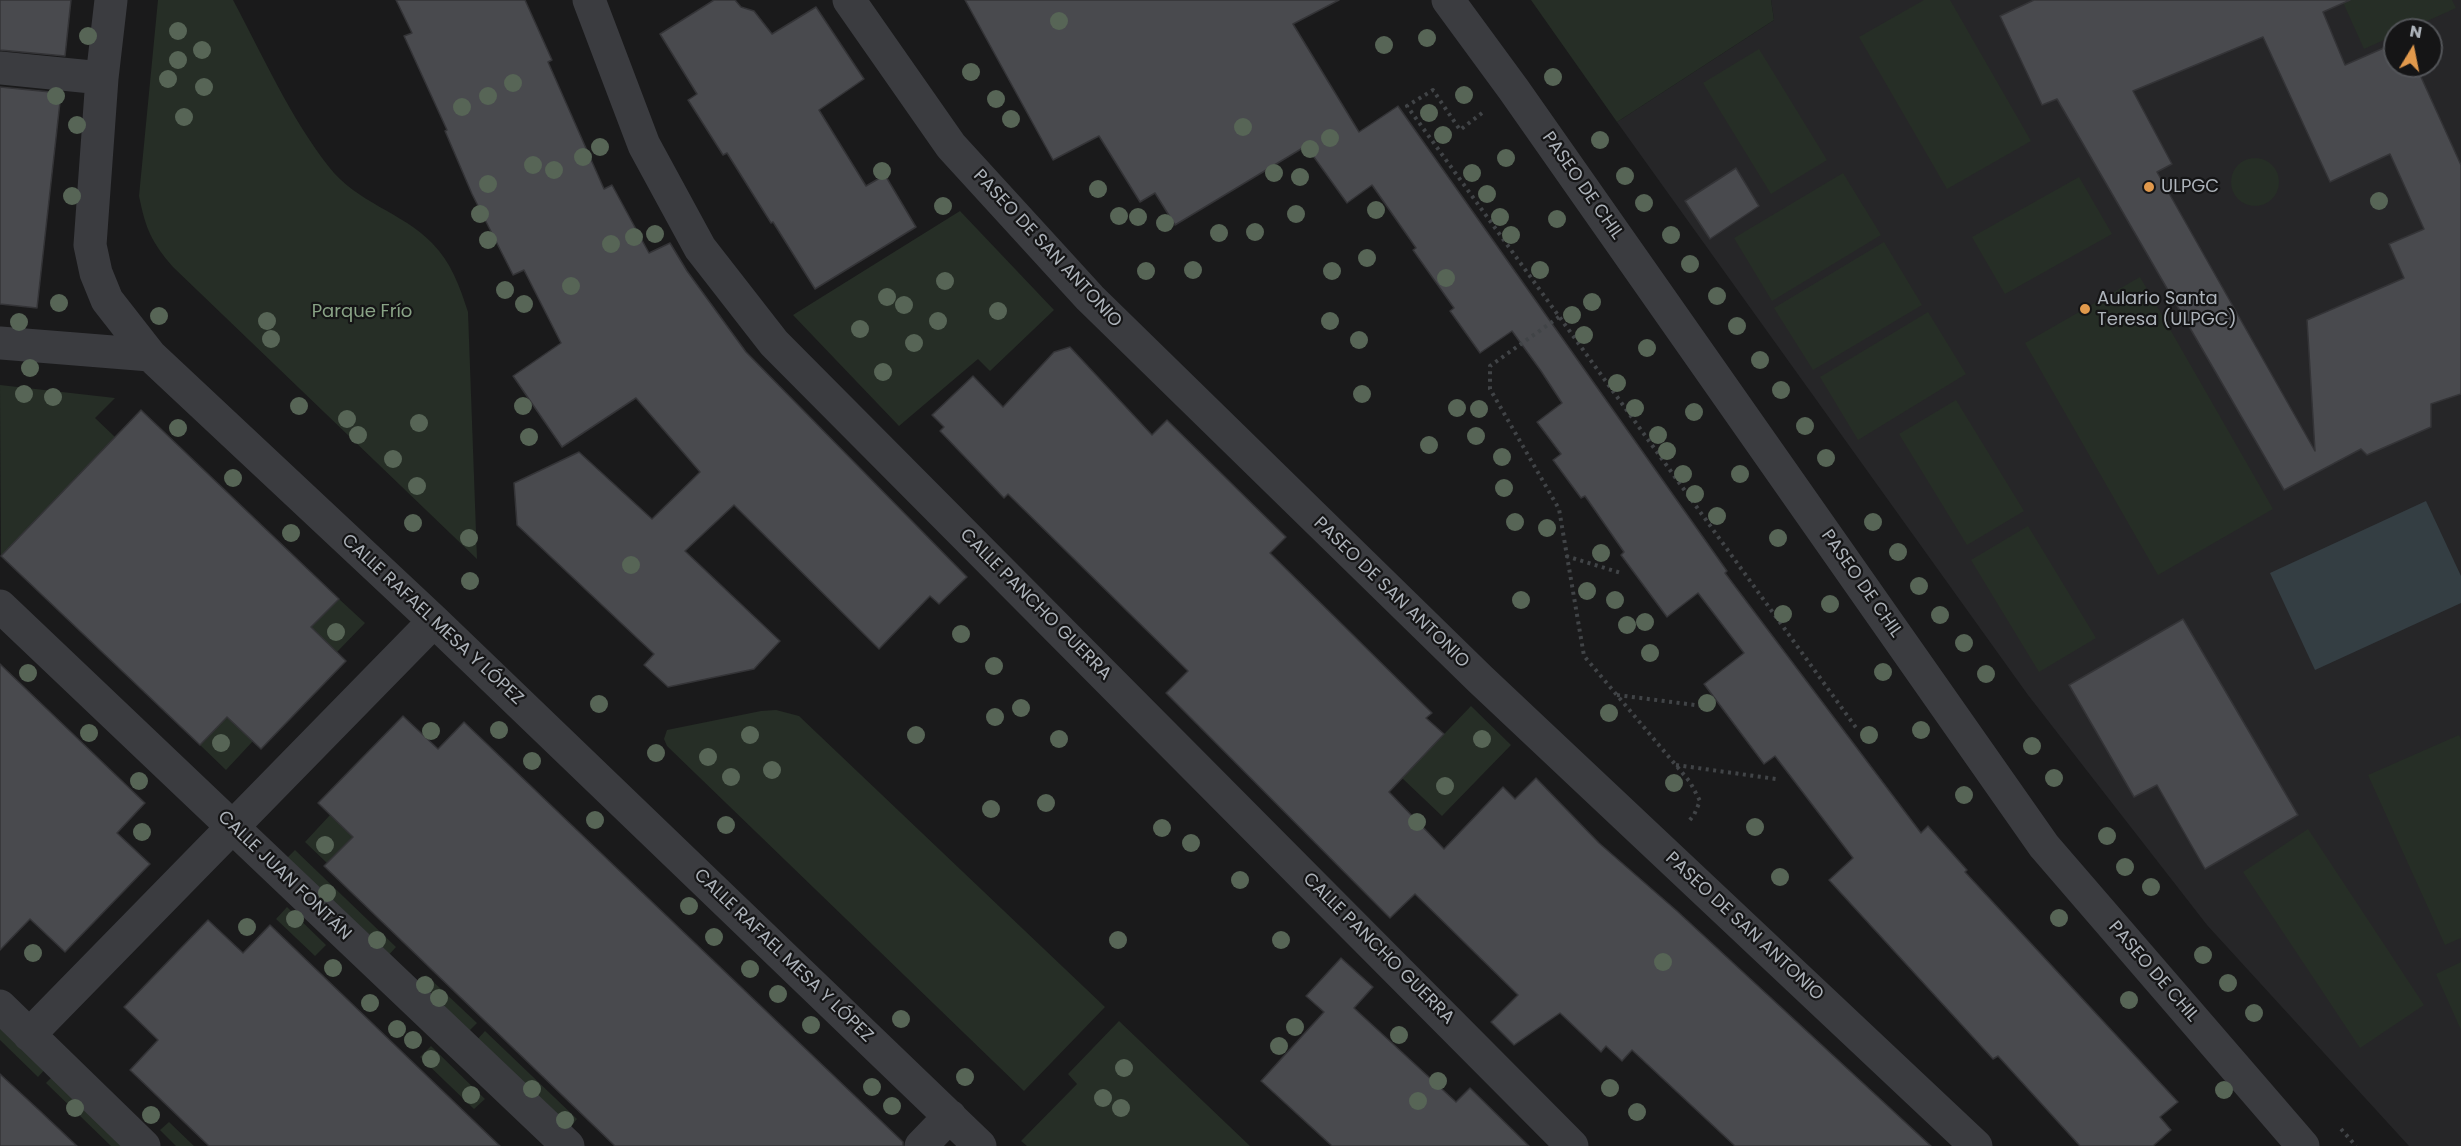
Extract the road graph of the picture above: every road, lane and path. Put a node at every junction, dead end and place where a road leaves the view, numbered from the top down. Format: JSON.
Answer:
{"nodes":[{"id":1,"x":111,"y":0,"type":"edge"},
{"id":2,"x":589,"y":0,"type":"edge"},
{"id":3,"x":849,"y":0,"type":"edge"},
{"id":4,"x":1448,"y":0,"type":"edge"},
{"id":5,"x":0,"y":68,"type":"edge"},
{"id":6,"x":102,"y":78,"type":"junction"},
{"id":7,"x":1460,"y":130,"type":"dead end"},
{"id":8,"x":1559,"y":317,"type":"junction"},
{"id":9,"x":0,"y":343,"type":"edge"},
{"id":10,"x":150,"y":355,"type":"junction"},
{"id":11,"x":1566,"y":555,"type":"junction"},
{"id":12,"x":1621,"y":573,"type":"dead end"},
{"id":13,"x":0,"y":606,"type":"edge"},
{"id":14,"x":434,"y":621,"type":"junction"},
{"id":15,"x":1616,"y":695,"type":"junction"},
{"id":16,"x":1703,"y":706,"type":"dead end"},
{"id":17,"x":1857,"y":729,"type":"dead end"},
{"id":18,"x":1675,"y":765,"type":"junction"},
{"id":19,"x":1776,"y":779,"type":"dead end"},
{"id":20,"x":232,"y":826,"type":"junction"},
{"id":21,"x":1662,"y":850,"type":"junction"},
{"id":22,"x":0,"y":1006,"type":"edge"},
{"id":23,"x":29,"y":1035,"type":"junction"},
{"id":24,"x":950,"y":1116,"type":"junction"},
{"id":25,"x":144,"y":1146,"type":"edge"},
{"id":26,"x":568,"y":1146,"type":"edge"},
{"id":27,"x":921,"y":1146,"type":"edge"},
{"id":28,"x":980,"y":1146,"type":"edge"},
{"id":29,"x":1572,"y":1146,"type":"edge"},
{"id":30,"x":1976,"y":1146,"type":"edge"},
{"id":31,"x":2303,"y":1146,"type":"edge"}],
"edges":[{"from":1,"to":6,"type":"street","name":"CALLE RAFAEL MESA Y LÓPEZ"},
{"from":2,"to":29,"type":"street","name":"CALLE PANCHO GUERRA"},
{"from":3,"to":21,"type":"street","name":"PASEO DE SAN ANTONIO"},
{"from":4,"to":31,"type":"street","name":"PASEO DE CHIL"},
{"from":5,"to":6,"type":"street"},
{"from":6,"to":10,"type":"street","name":"CALLE RAFAEL MESA Y LÓPEZ"},
{"from":7,"to":8,"type":"path"},
{"from":8,"to":11,"type":"path"},
{"from":8,"to":17,"type":"path"},
{"from":9,"to":10,"type":"street"},
{"from":10,"to":14,"type":"street","name":"CALLE RAFAEL MESA Y LÓPEZ"},
{"from":11,"to":12,"type":"path"},
{"from":11,"to":15,"type":"path"},
{"from":13,"to":20,"type":"street","name":"CALLE JUAN FONTÁN"},
{"from":14,"to":20,"type":"street"},
{"from":14,"to":24,"type":"street","name":"CALLE RAFAEL MESA Y LÓPEZ"},
{"from":15,"to":16,"type":"path"},
{"from":15,"to":18,"type":"path"},
{"from":18,"to":19,"type":"path"},
{"from":18,"to":21,"type":"path"},
{"from":20,"to":23,"type":"street"},
{"from":20,"to":26,"type":"street","name":"CALLE JUAN FONTÁN"},
{"from":21,"to":30,"type":"street","name":"PASEO DE SAN ANTONIO"},
{"from":22,"to":23,"type":"street"},
{"from":23,"to":25,"type":"street"},
{"from":24,"to":27,"type":"street"},
{"from":24,"to":28,"type":"street","name":"CALLE RAFAEL MESA Y LÓPEZ"}]}
